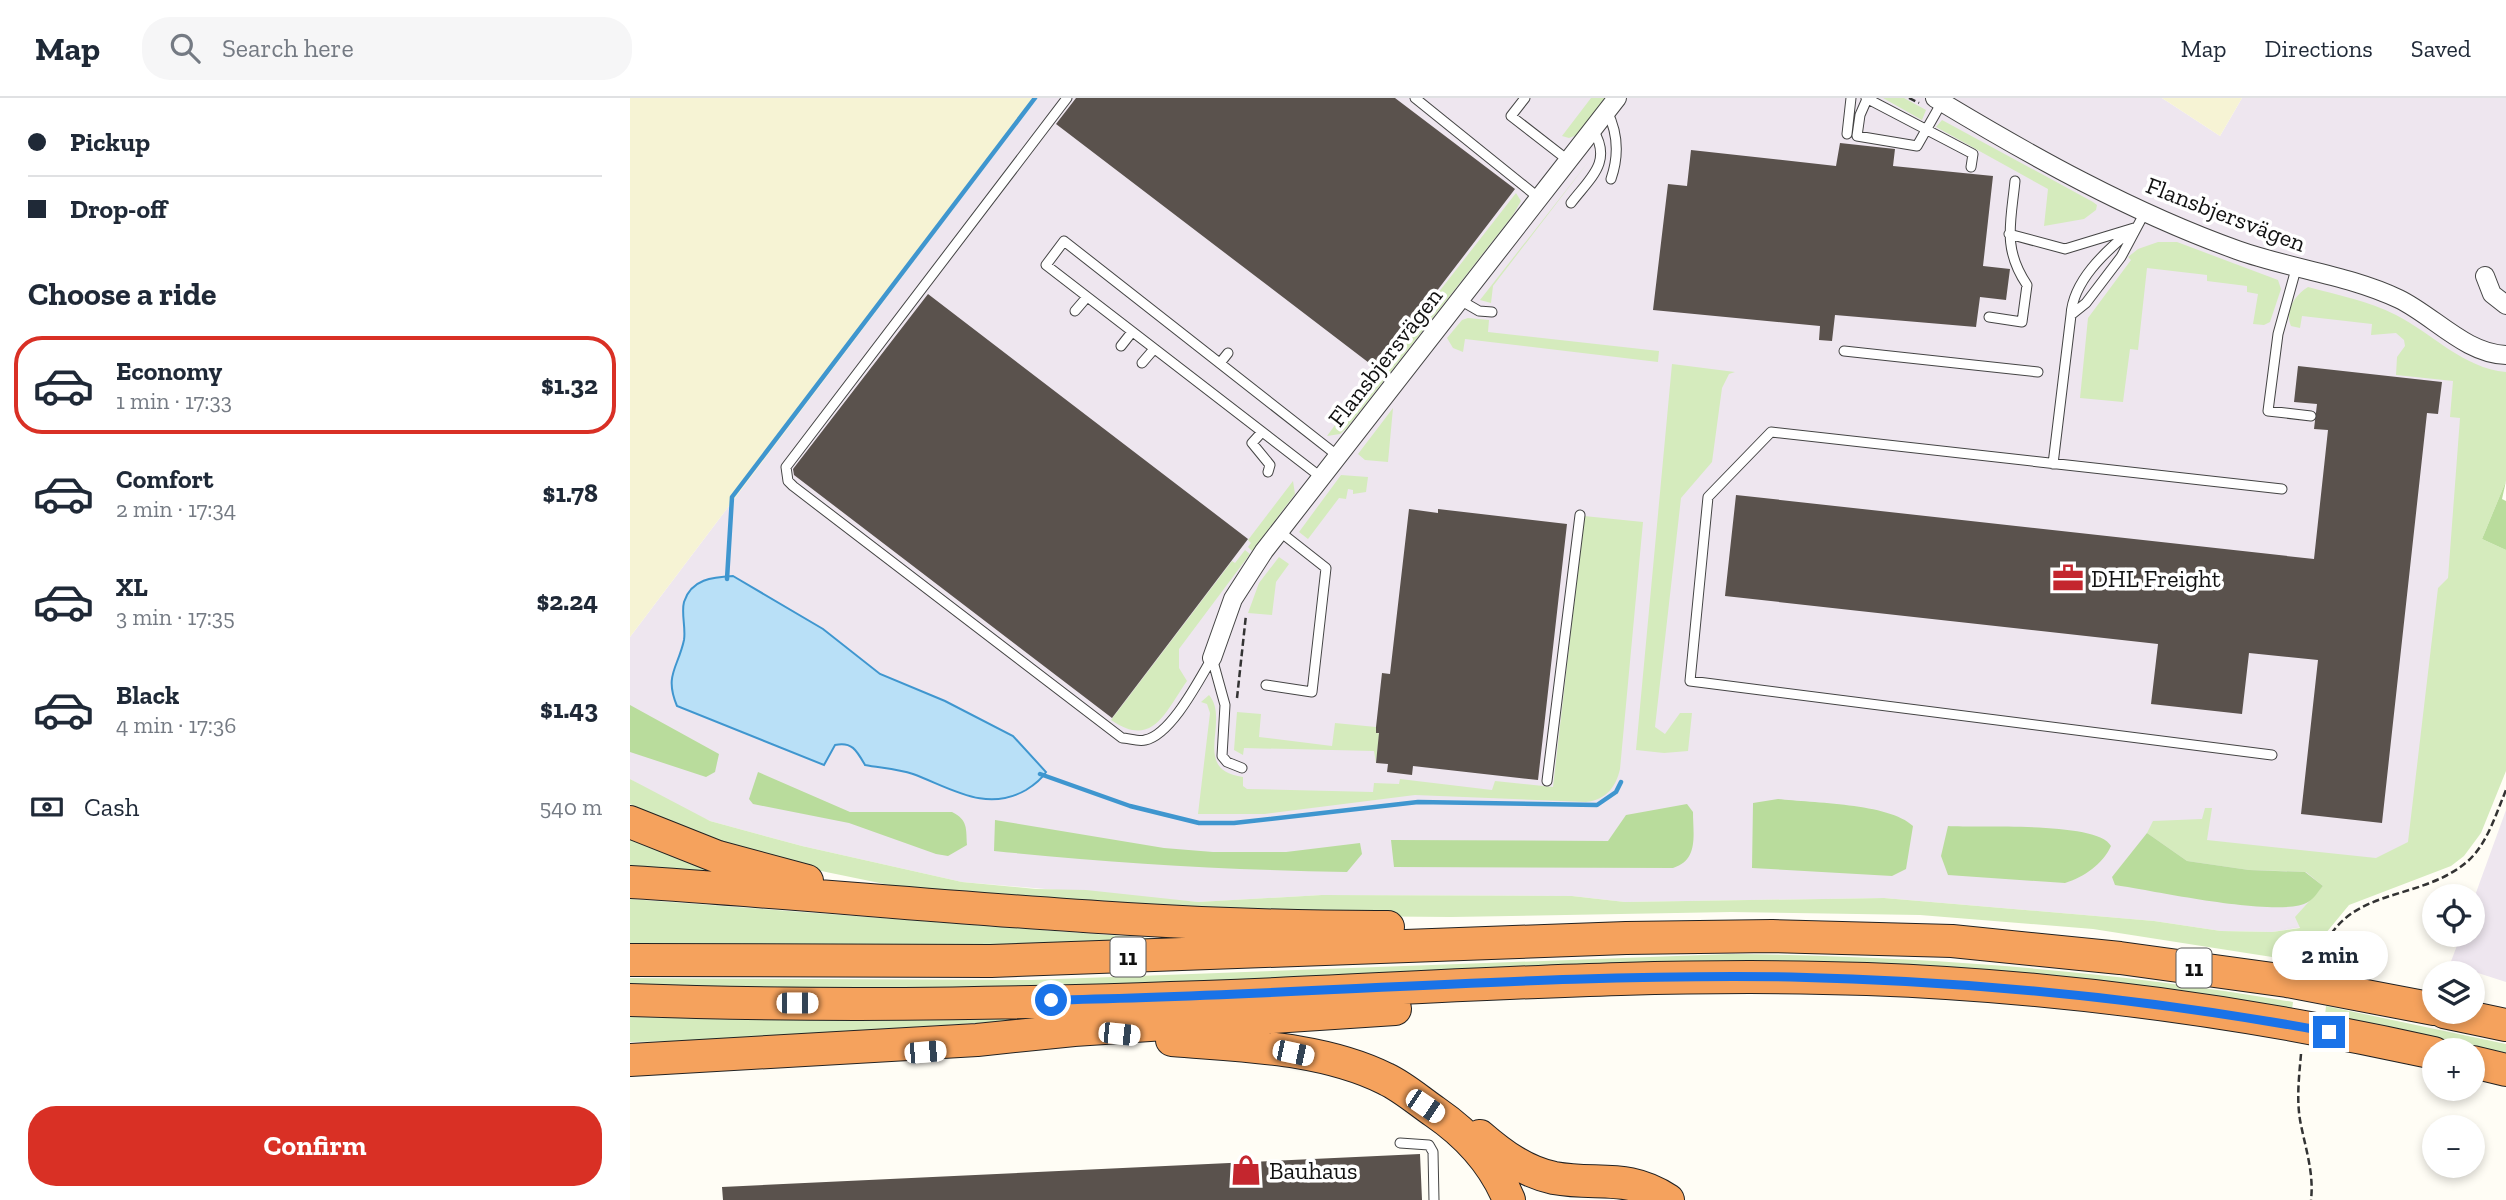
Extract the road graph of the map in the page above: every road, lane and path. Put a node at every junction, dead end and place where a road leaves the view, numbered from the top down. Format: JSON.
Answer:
{"nodes":[{"id":1,"x":1067,"y":98,"type":"edge"},
{"id":2,"x":1415,"y":98,"type":"edge"},
{"id":3,"x":1525,"y":98,"type":"edge"},
{"id":4,"x":1851,"y":98,"type":"edge"},
{"id":5,"x":1867,"y":98,"type":"edge"},
{"id":6,"x":1938,"y":100,"type":"edge"},
{"id":7,"x":1612,"y":105,"type":"edge"},
{"id":8,"x":1593,"y":130,"type":"junction"},
{"id":9,"x":1926,"y":130,"type":"junction"},
{"id":10,"x":1847,"y":134,"type":"dead end"},
{"id":11,"x":1569,"y":161,"type":"junction"},
{"id":12,"x":1972,"y":167,"type":"dead end"},
{"id":13,"x":1611,"y":179,"type":"dead end"},
{"id":14,"x":2015,"y":181,"type":"dead end"},
{"id":15,"x":1539,"y":198,"type":"junction"},
{"id":16,"x":1571,"y":203,"type":"dead end"},
{"id":17,"x":2146,"y":211,"type":"junction"},
{"id":18,"x":2134,"y":228,"type":"junction"},
{"id":19,"x":2010,"y":234,"type":"junction"},
{"id":20,"x":1113,"y":265,"type":"dead end"},
{"id":21,"x":2296,"y":269,"type":"junction"},
{"id":22,"x":1107,"y":274,"type":"junction"},
{"id":23,"x":2485,"y":276,"type":"dead end"},
{"id":24,"x":1087,"y":297,"type":"junction"},
{"id":25,"x":1460,"y":300,"type":"junction"},
{"id":26,"x":2506,"y":305,"type":"edge"},
{"id":27,"x":1076,"y":312,"type":"dead end"},
{"id":28,"x":1492,"y":312,"type":"dead end"},
{"id":29,"x":2071,"y":315,"type":"junction"},
{"id":30,"x":1989,"y":317,"type":"dead end"},
{"id":31,"x":1132,"y":332,"type":"junction"},
{"id":32,"x":1121,"y":346,"type":"dead end"},
{"id":33,"x":1154,"y":349,"type":"junction"},
{"id":34,"x":1844,"y":351,"type":"dead end"},
{"id":35,"x":1227,"y":353,"type":"dead end"},
{"id":36,"x":2506,"y":355,"type":"edge"},
{"id":37,"x":1142,"y":363,"type":"dead end"},
{"id":38,"x":1220,"y":363,"type":"junction"},
{"id":39,"x":2038,"y":372,"type":"dead end"},
{"id":40,"x":2311,"y":416,"type":"dead end"},
{"id":41,"x":1262,"y":432,"type":"junction"},
{"id":42,"x":1338,"y":456,"type":"junction"},
{"id":43,"x":2053,"y":464,"type":"junction"},
{"id":44,"x":1268,"y":472,"type":"dead end"},
{"id":45,"x":1322,"y":478,"type":"junction"},
{"id":46,"x":2282,"y":489,"type":"dead end"},
{"id":47,"x":1580,"y":515,"type":"dead end"},
{"id":48,"x":1279,"y":531,"type":"junction"},
{"id":49,"x":1247,"y":607,"type":"dead end"},
{"id":50,"x":1212,"y":658,"type":"junction"},
{"id":51,"x":1266,"y":685,"type":"dead end"},
{"id":52,"x":1236,"y":706,"type":"dead end"},
{"id":53,"x":2272,"y":755,"type":"dead end"},
{"id":54,"x":1242,"y":768,"type":"dead end"},
{"id":55,"x":1547,"y":781,"type":"dead end"},
{"id":56,"x":2506,"y":790,"type":"edge"},
{"id":57,"x":630,"y":822,"type":"edge"},
{"id":58,"x":630,"y":883,"type":"edge"},
{"id":59,"x":894,"y":900,"type":"junction"},
{"id":60,"x":1626,"y":938,"type":"junction"},
{"id":61,"x":630,"y":960,"type":"edge"},
{"id":62,"x":2316,"y":972,"type":"dead end"},
{"id":63,"x":630,"y":1000,"type":"edge"},
{"id":64,"x":2127,"y":1002,"type":"junction"},
{"id":65,"x":2422,"y":1007,"type":"edge"},
{"id":66,"x":2485,"y":1021,"type":"edge"},
{"id":67,"x":2506,"y":1025,"type":"edge"},
{"id":68,"x":1074,"y":1030,"type":"junction"},
{"id":69,"x":2422,"y":1052,"type":"edge"},
{"id":70,"x":2301,"y":1054,"type":"dead end"},
{"id":71,"x":630,"y":1060,"type":"edge"},
{"id":72,"x":2485,"y":1065,"type":"edge"},
{"id":73,"x":2506,"y":1070,"type":"edge"},
{"id":74,"x":1387,"y":1080,"type":"junction"},
{"id":75,"x":630,"y":1082,"type":"edge"},
{"id":76,"x":1400,"y":1143,"type":"dead end"},
{"id":77,"x":1434,"y":1200,"type":"edge"},
{"id":78,"x":1509,"y":1200,"type":"edge"},
{"id":79,"x":1668,"y":1200,"type":"edge"},
{"id":80,"x":2311,"y":1200,"type":"edge"}],
"edges":[{"from":1,"to":50,"type":"lane"},
{"from":2,"to":15,"type":"lane"},
{"from":3,"to":11,"type":"lane"},
{"from":4,"to":10,"type":"lane"},
{"from":5,"to":9,"type":"lane"},
{"from":5,"to":9,"type":"lane"},
{"from":6,"to":9,"type":"lane"},
{"from":6,"to":17,"type":"street","name":"Flansbjersvägen"},
{"from":7,"to":8,"type":"street","name":"Flansbjersvägen"},
{"from":7,"to":13,"type":"lane"},
{"from":8,"to":11,"type":"street","name":"Flansbjersvägen"},
{"from":8,"to":16,"type":"lane"},
{"from":9,"to":12,"type":"lane"},
{"from":11,"to":15,"type":"street","name":"Flansbjersvägen"},
{"from":14,"to":19,"type":"lane"},
{"from":15,"to":25,"type":"street","name":"Flansbjersvägen"},
{"from":17,"to":18,"type":"lane"},
{"from":17,"to":21,"type":"street","name":"Flansbjersvägen"},
{"from":18,"to":19,"type":"lane"},
{"from":18,"to":29,"type":"lane"},
{"from":18,"to":29,"type":"lane"},
{"from":19,"to":30,"type":"lane"},
{"from":20,"to":22,"type":"lane"},
{"from":21,"to":36,"type":"street","name":"Flansbjersvägen"},
{"from":21,"to":40,"type":"lane"},
{"from":22,"to":24,"type":"lane"},
{"from":22,"to":38,"type":"lane"},
{"from":23,"to":26,"type":"street"},
{"from":24,"to":27,"type":"lane"},
{"from":24,"to":31,"type":"lane"},
{"from":25,"to":28,"type":"lane"},
{"from":25,"to":42,"type":"street","name":"Flansbjersvägen"},
{"from":29,"to":43,"type":"lane"},
{"from":31,"to":32,"type":"lane"},
{"from":31,"to":33,"type":"lane"},
{"from":33,"to":37,"type":"lane"},
{"from":33,"to":41,"type":"lane"},
{"from":34,"to":39,"type":"lane"},
{"from":35,"to":38,"type":"lane"},
{"from":38,"to":42,"type":"lane"},
{"from":41,"to":44,"type":"lane"},
{"from":41,"to":45,"type":"lane"},
{"from":42,"to":45,"type":"street","name":"Flansbjersvägen"},
{"from":43,"to":46,"type":"lane"},
{"from":43,"to":53,"type":"lane"},
{"from":45,"to":48,"type":"street","name":"Flansbjersvägen"},
{"from":47,"to":55,"type":"lane"},
{"from":48,"to":50,"type":"street","name":"Flansbjersvägen"},
{"from":48,"to":51,"type":"lane"},
{"from":49,"to":52,"type":"path"},
{"from":50,"to":54,"type":"lane"},
{"from":56,"to":62,"type":"path"},
{"from":57,"to":59,"type":"highway"},
{"from":58,"to":59,"type":"highway"},
{"from":59,"to":60,"type":"highway"},
{"from":60,"to":61,"type":"highway","number":"11"},
{"from":60,"to":65,"type":"highway","number":"11"},
{"from":63,"to":64,"type":"highway","number":"11"},
{"from":64,"to":68,"type":"highway"},
{"from":64,"to":69,"type":"highway","number":"11"},
{"from":66,"to":67,"type":"highway"},
{"from":68,"to":71,"type":"highway"},
{"from":68,"to":74,"type":"highway"},
{"from":68,"to":75,"type":"highway"},
{"from":70,"to":80,"type":"path"},
{"from":72,"to":73,"type":"highway"},
{"from":74,"to":78,"type":"highway"},
{"from":74,"to":79,"type":"highway"},
{"from":76,"to":77,"type":"lane"}]}
